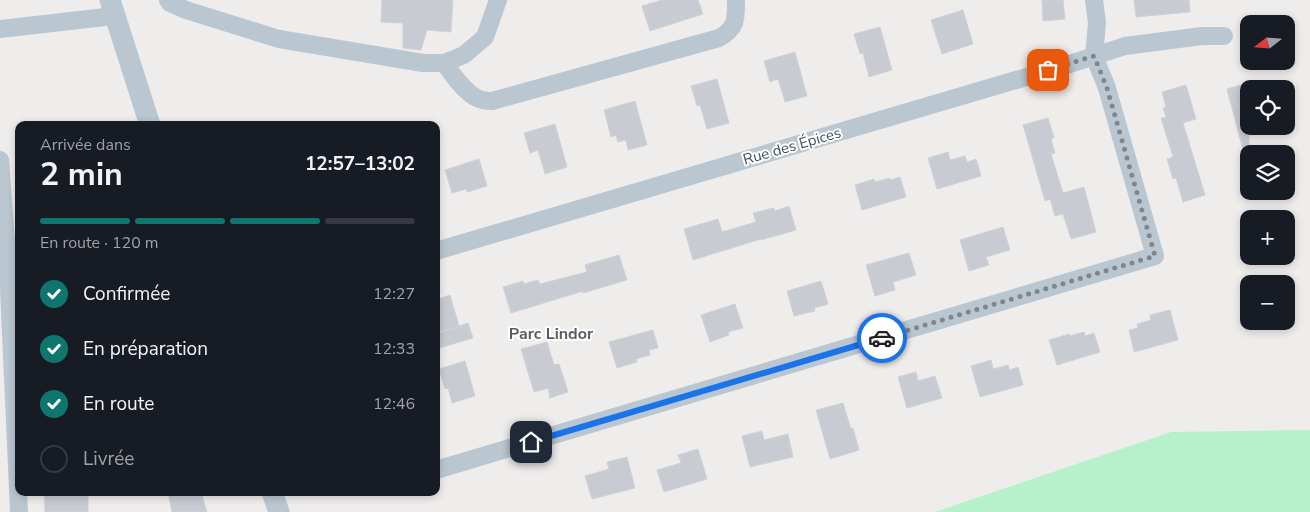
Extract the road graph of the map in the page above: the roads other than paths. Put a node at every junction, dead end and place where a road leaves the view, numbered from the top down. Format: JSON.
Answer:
{"nodes":[{"id":1,"x":168,"y":0,"type":"edge"},
{"id":2,"x":498,"y":0,"type":"edge"},
{"id":3,"x":736,"y":0,"type":"edge"},
{"id":4,"x":1094,"y":0,"type":"edge"},
{"id":5,"x":112,"y":8,"type":"edge"},
{"id":6,"x":0,"y":28,"type":"edge"},
{"id":7,"x":1224,"y":36,"type":"dead end"},
{"id":8,"x":1094,"y":56,"type":"junction"},
{"id":9,"x":444,"y":63,"type":"junction"},
{"id":10,"x":149,"y":121,"type":"edge"},
{"id":11,"x":0,"y":160,"type":"edge"},
{"id":12,"x":2,"y":238,"type":"edge"},
{"id":13,"x":440,"y":250,"type":"edge"},
{"id":14,"x":15,"y":416,"type":"edge"},
{"id":15,"x":440,"y":469,"type":"edge"},
{"id":16,"x":18,"y":496,"type":"edge"},
{"id":17,"x":273,"y":496,"type":"edge"},
{"id":18,"x":19,"y":512,"type":"edge"},
{"id":19,"x":279,"y":512,"type":"edge"}],
"edges":[{"from":1,"to":9,"type":"street"},
{"from":2,"to":9,"type":"street"},
{"from":3,"to":9,"type":"street"},
{"from":4,"to":8,"type":"street"},
{"from":5,"to":6,"type":"street"},
{"from":5,"to":10,"type":"street"},
{"from":7,"to":8,"type":"street","name":"Rue des Épices"},
{"from":8,"to":13,"type":"street","name":"Rue des Épices"},
{"from":8,"to":15,"type":"street"},
{"from":11,"to":12,"type":"street"},
{"from":12,"to":14,"type":"street"},
{"from":16,"to":18,"type":"street"},
{"from":17,"to":19,"type":"street"}]}
